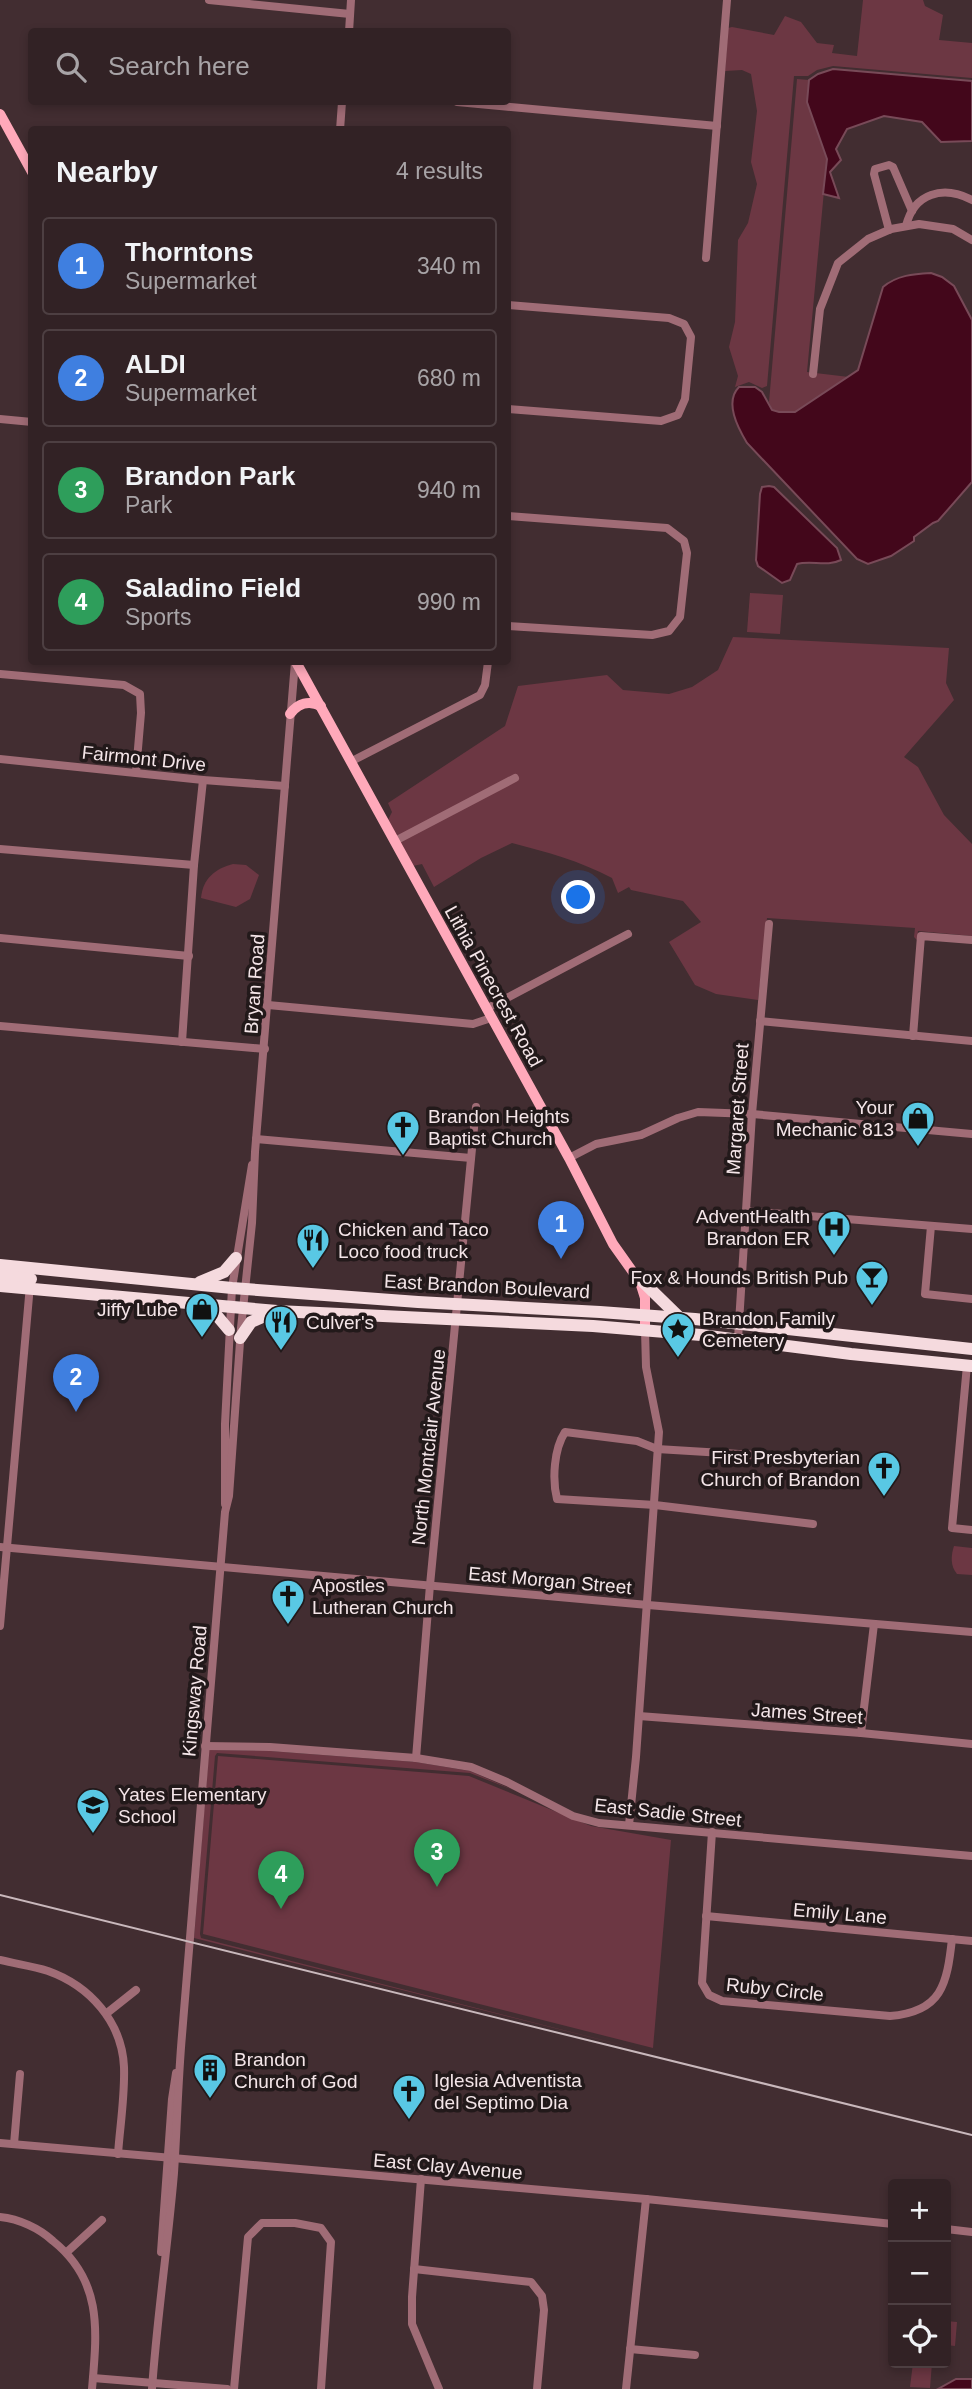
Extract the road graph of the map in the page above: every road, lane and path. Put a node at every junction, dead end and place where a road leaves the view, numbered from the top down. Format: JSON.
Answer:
{"nodes":[{"id":1,"x":209,"y":0,"type":"edge"},
{"id":2,"x":351,"y":0,"type":"edge"},
{"id":3,"x":727,"y":0,"type":"edge"},
{"id":4,"x":350,"y":14,"type":"junction"},
{"id":5,"x":349,"y":28,"type":"edge"},
{"id":6,"x":342,"y":105,"type":"edge"},
{"id":7,"x":490,"y":105,"type":"edge"},
{"id":8,"x":0,"y":114,"type":"edge"},
{"id":9,"x":340,"y":126,"type":"edge"},
{"id":10,"x":717,"y":126,"type":"junction"},
{"id":11,"x":28,"y":165,"type":"edge"},
{"id":12,"x":972,"y":200,"type":"edge"},
{"id":13,"x":912,"y":211,"type":"junction"},
{"id":14,"x":906,"y":226,"type":"junction"},
{"id":15,"x":889,"y":230,"type":"junction"},
{"id":16,"x":972,"y":240,"type":"edge"},
{"id":17,"x":706,"y":258,"type":"dead end"},
{"id":18,"x":511,"y":305,"type":"edge"},
{"id":19,"x":813,"y":374,"type":"dead end"},
{"id":20,"x":511,"y":409,"type":"edge"},
{"id":21,"x":0,"y":419,"type":"edge"},
{"id":22,"x":28,"y":422,"type":"edge"},
{"id":23,"x":511,"y":516,"type":"edge"},
{"id":24,"x":511,"y":626,"type":"edge"},
{"id":25,"x":295,"y":665,"type":"edge"},
{"id":26,"x":297,"y":665,"type":"edge"},
{"id":27,"x":488,"y":665,"type":"edge"},
{"id":28,"x":0,"y":674,"type":"edge"},
{"id":29,"x":321,"y":706,"type":"junction"},
{"id":30,"x":290,"y":714,"type":"junction"},
{"id":31,"x":0,"y":759,"type":"edge"},
{"id":32,"x":352,"y":761,"type":"junction"},
{"id":33,"x":136,"y":772,"type":"junction"},
{"id":34,"x":515,"y":778,"type":"dead end"},
{"id":35,"x":203,"y":780,"type":"junction"},
{"id":36,"x":285,"y":786,"type":"junction"},
{"id":37,"x":395,"y":841,"type":"junction"},
{"id":38,"x":0,"y":849,"type":"edge"},
{"id":39,"x":194,"y":864,"type":"junction"},
{"id":40,"x":769,"y":924,"type":"dead end"},
{"id":41,"x":628,"y":934,"type":"dead end"},
{"id":42,"x":0,"y":938,"type":"edge"},
{"id":43,"x":972,"y":940,"type":"edge"},
{"id":44,"x":189,"y":956,"type":"junction"},
{"id":45,"x":268,"y":1005,"type":"junction"},
{"id":46,"x":488,"y":1014,"type":"junction"},
{"id":47,"x":760,"y":1021,"type":"junction"},
{"id":48,"x":0,"y":1026,"type":"edge"},
{"id":49,"x":913,"y":1035,"type":"junction"},
{"id":50,"x":972,"y":1041,"type":"edge"},
{"id":51,"x":182,"y":1042,"type":"junction"},
{"id":52,"x":265,"y":1049,"type":"junction"},
{"id":53,"x":476,"y":1107,"type":"dead end"},
{"id":54,"x":752,"y":1114,"type":"junction"},
{"id":55,"x":972,"y":1134,"type":"edge"},
{"id":56,"x":256,"y":1139,"type":"junction"},
{"id":57,"x":255,"y":1152,"type":"junction"},
{"id":58,"x":471,"y":1158,"type":"junction"},
{"id":59,"x":569,"y":1158,"type":"junction"},
{"id":60,"x":746,"y":1211,"type":"junction"},
{"id":61,"x":931,"y":1226,"type":"junction"},
{"id":62,"x":972,"y":1229,"type":"edge"},
{"id":63,"x":236,"y":1258,"type":"junction"},
{"id":64,"x":0,"y":1265,"type":"edge"},
{"id":65,"x":0,"y":1276,"type":"edge"},
{"id":66,"x":637,"y":1276,"type":"junction"},
{"id":67,"x":31,"y":1279,"type":"junction"},
{"id":68,"x":193,"y":1284,"type":"junction"},
{"id":69,"x":0,"y":1286,"type":"edge"},
{"id":70,"x":239,"y":1288,"type":"junction"},
{"id":71,"x":972,"y":1298,"type":"edge"},
{"id":72,"x":208,"y":1305,"type":"junction"},
{"id":73,"x":458,"y":1305,"type":"junction"},
{"id":74,"x":237,"y":1308,"type":"junction"},
{"id":75,"x":277,"y":1311,"type":"junction"},
{"id":76,"x":645,"y":1315,"type":"junction"},
{"id":77,"x":680,"y":1318,"type":"junction"},
{"id":78,"x":456,"y":1321,"type":"junction"},
{"id":79,"x":739,"y":1323,"type":"junction"},
{"id":80,"x":229,"y":1330,"type":"junction"},
{"id":81,"x":645,"y":1330,"type":"junction"},
{"id":82,"x":240,"y":1338,"type":"junction"},
{"id":83,"x":738,"y":1339,"type":"junction"},
{"id":84,"x":972,"y":1349,"type":"edge"},
{"id":85,"x":969,"y":1365,"type":"edge"},
{"id":86,"x":657,"y":1449,"type":"junction"},
{"id":87,"x":803,"y":1458,"type":"dead end"},
{"id":88,"x":656,"y":1505,"type":"junction"},
{"id":89,"x":225,"y":1512,"type":"junction"},
{"id":90,"x":813,"y":1524,"type":"dead end"},
{"id":91,"x":972,"y":1530,"type":"edge"},
{"id":92,"x":4,"y":1548,"type":"edge"},
{"id":93,"x":221,"y":1566,"type":"junction"},
{"id":94,"x":430,"y":1585,"type":"junction"},
{"id":95,"x":648,"y":1605,"type":"junction"},
{"id":96,"x":874,"y":1624,"type":"junction"},
{"id":97,"x":0,"y":1626,"type":"edge"},
{"id":98,"x":972,"y":1632,"type":"edge"},
{"id":99,"x":639,"y":1716,"type":"junction"},
{"id":100,"x":861,"y":1733,"type":"junction"},
{"id":101,"x":972,"y":1744,"type":"edge"},
{"id":102,"x":205,"y":1746,"type":"junction"},
{"id":103,"x":416,"y":1758,"type":"junction"},
{"id":104,"x":629,"y":1825,"type":"junction"},
{"id":105,"x":712,"y":1832,"type":"junction"},
{"id":106,"x":972,"y":1856,"type":"edge"},
{"id":107,"x":706,"y":1916,"type":"junction"},
{"id":108,"x":952,"y":1940,"type":"junction"},
{"id":109,"x":972,"y":1941,"type":"edge"},
{"id":110,"x":0,"y":1960,"type":"edge"},
{"id":111,"x":136,"y":1990,"type":"dead end"},
{"id":112,"x":107,"y":2013,"type":"junction"},
{"id":113,"x":20,"y":2074,"type":"dead end"},
{"id":114,"x":0,"y":2143,"type":"edge"},
{"id":115,"x":14,"y":2144,"type":"junction"},
{"id":116,"x":118,"y":2154,"type":"junction"},
{"id":117,"x":171,"y":2159,"type":"junction"},
{"id":118,"x":421,"y":2179,"type":"junction"},
{"id":119,"x":646,"y":2199,"type":"junction"},
{"id":120,"x":0,"y":2217,"type":"edge"},
{"id":121,"x":102,"y":2220,"type":"dead end"},
{"id":122,"x":888,"y":2223,"type":"edge"},
{"id":123,"x":951,"y":2230,"type":"edge"},
{"id":124,"x":972,"y":2232,"type":"edge"},
{"id":125,"x":67,"y":2252,"type":"junction"},
{"id":126,"x":414,"y":2269,"type":"junction"},
{"id":127,"x":630,"y":2349,"type":"junction"},
{"id":128,"x":695,"y":2355,"type":"dead end"},
{"id":129,"x":93,"y":2378,"type":"junction"},
{"id":130,"x":152,"y":2386,"type":"edge"},
{"id":131,"x":92,"y":2389,"type":"edge"},
{"id":132,"x":227,"y":2389,"type":"edge"},
{"id":133,"x":234,"y":2389,"type":"edge"},
{"id":134,"x":321,"y":2389,"type":"edge"},
{"id":135,"x":439,"y":2389,"type":"edge"},
{"id":136,"x":537,"y":2389,"type":"edge"},
{"id":137,"x":626,"y":2389,"type":"edge"}],
"edges":[{"from":1,"to":4,"type":"street"},
{"from":2,"to":4,"type":"street"},
{"from":3,"to":10,"type":"street"},
{"from":4,"to":5,"type":"street"},
{"from":6,"to":9,"type":"street"},
{"from":7,"to":10,"type":"street"},
{"from":8,"to":11,"type":"main road"},
{"from":10,"to":17,"type":"street"},
{"from":12,"to":13,"type":"street"},
{"from":13,"to":14,"type":"street"},
{"from":13,"to":15,"type":"street"},
{"from":14,"to":15,"type":"street"},
{"from":14,"to":16,"type":"street"},
{"from":15,"to":19,"type":"street"},
{"from":18,"to":20,"type":"street"},
{"from":21,"to":22,"type":"street"},
{"from":23,"to":24,"type":"street"},
{"from":25,"to":30,"type":"street","name":"Bryan Road"},
{"from":26,"to":29,"type":"main road","name":"Lithia Pinecrest Road"},
{"from":27,"to":32,"type":"street"},
{"from":28,"to":33,"type":"street"},
{"from":29,"to":30,"type":"main road"},
{"from":29,"to":32,"type":"main road","name":"Lithia Pinecrest Road"},
{"from":30,"to":36,"type":"street","name":"Bryan Road"},
{"from":31,"to":33,"type":"street","name":"Fairmont Drive"},
{"from":32,"to":37,"type":"main road","name":"Lithia Pinecrest Road"},
{"from":33,"to":35,"type":"street","name":"Fairmont Drive"},
{"from":34,"to":37,"type":"street"},
{"from":35,"to":36,"type":"street","name":"Fairmont Drive"},
{"from":35,"to":39,"type":"street"},
{"from":36,"to":45,"type":"street","name":"Bryan Road"},
{"from":37,"to":46,"type":"main road","name":"Lithia Pinecrest Road"},
{"from":38,"to":39,"type":"street"},
{"from":39,"to":44,"type":"street"},
{"from":40,"to":47,"type":"street","name":"Margaret Street"},
{"from":41,"to":46,"type":"street"},
{"from":42,"to":44,"type":"street"},
{"from":43,"to":49,"type":"street"},
{"from":44,"to":51,"type":"street"},
{"from":45,"to":46,"type":"street"},
{"from":45,"to":52,"type":"street","name":"Bryan Road"},
{"from":46,"to":59,"type":"main road","name":"Lithia Pinecrest Road"},
{"from":47,"to":49,"type":"street"},
{"from":47,"to":54,"type":"street","name":"Margaret Street"},
{"from":48,"to":51,"type":"street"},
{"from":49,"to":50,"type":"street"},
{"from":51,"to":52,"type":"street"},
{"from":52,"to":56,"type":"street","name":"Bryan Road"},
{"from":53,"to":58,"type":"street","name":"North Montclair Avenue"},
{"from":54,"to":55,"type":"street"},
{"from":54,"to":59,"type":"street"},
{"from":54,"to":60,"type":"street","name":"Margaret Street"},
{"from":56,"to":57,"type":"street","name":"Bryan Road"},
{"from":56,"to":58,"type":"street"},
{"from":57,"to":63,"type":"street"},
{"from":57,"to":70,"type":"street","name":"Bryan Road"},
{"from":58,"to":73,"type":"street","name":"North Montclair Avenue"},
{"from":59,"to":66,"type":"main road","name":"Lithia Pinecrest Road"},
{"from":60,"to":61,"type":"street"},
{"from":60,"to":79,"type":"street","name":"Margaret Street"},
{"from":61,"to":62,"type":"street"},
{"from":61,"to":71,"type":"street"},
{"from":63,"to":68,"type":"highway"},
{"from":63,"to":70,"type":"street"},
{"from":64,"to":67,"type":"highway","name":"East Brandon Boulevard"},
{"from":65,"to":67,"type":"highway"},
{"from":66,"to":76,"type":"main road","name":"Lithia Pinecrest Road"},
{"from":66,"to":77,"type":"highway"},
{"from":67,"to":68,"type":"highway","name":"East Brandon Boulevard"},
{"from":67,"to":69,"type":"highway","name":"East Brandon Boulevard"},
{"from":67,"to":72,"type":"highway","name":"East Brandon Boulevard"},
{"from":67,"to":92,"type":"street"},
{"from":68,"to":70,"type":"highway","name":"East Brandon Boulevard"},
{"from":70,"to":73,"type":"highway","name":"East Brandon Boulevard"},
{"from":70,"to":74,"type":"street","name":"Kingsway Road"},
{"from":72,"to":74,"type":"highway","name":"East Brandon Boulevard"},
{"from":72,"to":80,"type":"highway"},
{"from":73,"to":76,"type":"highway","name":"East Brandon Boulevard"},
{"from":73,"to":78,"type":"street","name":"North Montclair Avenue"},
{"from":74,"to":75,"type":"highway","name":"East Brandon Boulevard"},
{"from":74,"to":80,"type":"street","name":"Kingsway Road"},
{"from":74,"to":82,"type":"street","name":"Kingsway Road"},
{"from":75,"to":78,"type":"highway","name":"East Brandon Boulevard"},
{"from":75,"to":82,"type":"highway"},
{"from":76,"to":77,"type":"highway","name":"East Brandon Boulevard"},
{"from":76,"to":81,"type":"main road","name":"Lithia Pinecrest Road"},
{"from":77,"to":79,"type":"highway","name":"East Brandon Boulevard"},
{"from":78,"to":81,"type":"highway","name":"East Brandon Boulevard"},
{"from":78,"to":94,"type":"street","name":"North Montclair Avenue"},
{"from":79,"to":83,"type":"street","name":"Margaret Street"},
{"from":79,"to":84,"type":"highway","name":"East Brandon Boulevard"},
{"from":80,"to":89,"type":"street","name":"Kingsway Road"},
{"from":81,"to":83,"type":"highway","name":"East Brandon Boulevard"},
{"from":81,"to":86,"type":"street"},
{"from":82,"to":89,"type":"street","name":"Kingsway Road"},
{"from":83,"to":85,"type":"highway","name":"East Brandon Boulevard"},
{"from":85,"to":91,"type":"street"},
{"from":86,"to":87,"type":"street"},
{"from":86,"to":88,"type":"street"},
{"from":86,"to":88,"type":"street"},
{"from":88,"to":90,"type":"street"},
{"from":88,"to":95,"type":"street"},
{"from":89,"to":93,"type":"street","name":"Kingsway Road"},
{"from":92,"to":93,"type":"street","name":"East Morgan Street"},
{"from":92,"to":97,"type":"street"},
{"from":93,"to":94,"type":"street","name":"East Morgan Street"},
{"from":93,"to":102,"type":"street","name":"Kingsway Road"},
{"from":94,"to":95,"type":"street","name":"East Morgan Street"},
{"from":94,"to":103,"type":"street","name":"North Montclair Avenue"},
{"from":95,"to":96,"type":"street","name":"East Morgan Street"},
{"from":95,"to":99,"type":"street"},
{"from":96,"to":98,"type":"street","name":"East Morgan Street"},
{"from":96,"to":100,"type":"street"},
{"from":99,"to":100,"type":"street","name":"James Street"},
{"from":99,"to":104,"type":"street"},
{"from":100,"to":101,"type":"street","name":"James Street"},
{"from":102,"to":103,"type":"street","name":"East Sadie Street"},
{"from":102,"to":117,"type":"street","name":"Kingsway Road"},
{"from":103,"to":104,"type":"street","name":"East Sadie Street"},
{"from":104,"to":105,"type":"street","name":"East Sadie Street"},
{"from":105,"to":106,"type":"street","name":"East Sadie Street"},
{"from":105,"to":107,"type":"street","name":"Ruby Circle"},
{"from":107,"to":108,"type":"street","name":"Emily Lane"},
{"from":107,"to":108,"type":"street","name":"Ruby Circle"},
{"from":108,"to":109,"type":"street","name":"Emily Lane"},
{"from":110,"to":112,"type":"street"},
{"from":111,"to":112,"type":"street"},
{"from":112,"to":116,"type":"street"},
{"from":113,"to":115,"type":"street"},
{"from":114,"to":115,"type":"street","name":"East Clay Avenue"},
{"from":115,"to":116,"type":"street","name":"East Clay Avenue"},
{"from":116,"to":117,"type":"street","name":"East Clay Avenue"},
{"from":117,"to":118,"type":"street","name":"East Clay Avenue"},
{"from":117,"to":130,"type":"street","name":"Kingsway Road"},
{"from":118,"to":119,"type":"street","name":"East Clay Avenue"},
{"from":118,"to":126,"type":"street"},
{"from":119,"to":122,"type":"street","name":"East Clay Avenue"},
{"from":119,"to":127,"type":"street"},
{"from":120,"to":125,"type":"street"},
{"from":121,"to":125,"type":"street"},
{"from":123,"to":124,"type":"street"},
{"from":125,"to":129,"type":"street"},
{"from":126,"to":135,"type":"street"},
{"from":126,"to":136,"type":"street"},
{"from":127,"to":128,"type":"street"},
{"from":127,"to":137,"type":"street"},
{"from":129,"to":130,"type":"street"},
{"from":129,"to":131,"type":"street"},
{"from":130,"to":132,"type":"street"},
{"from":133,"to":134,"type":"street"}]}
